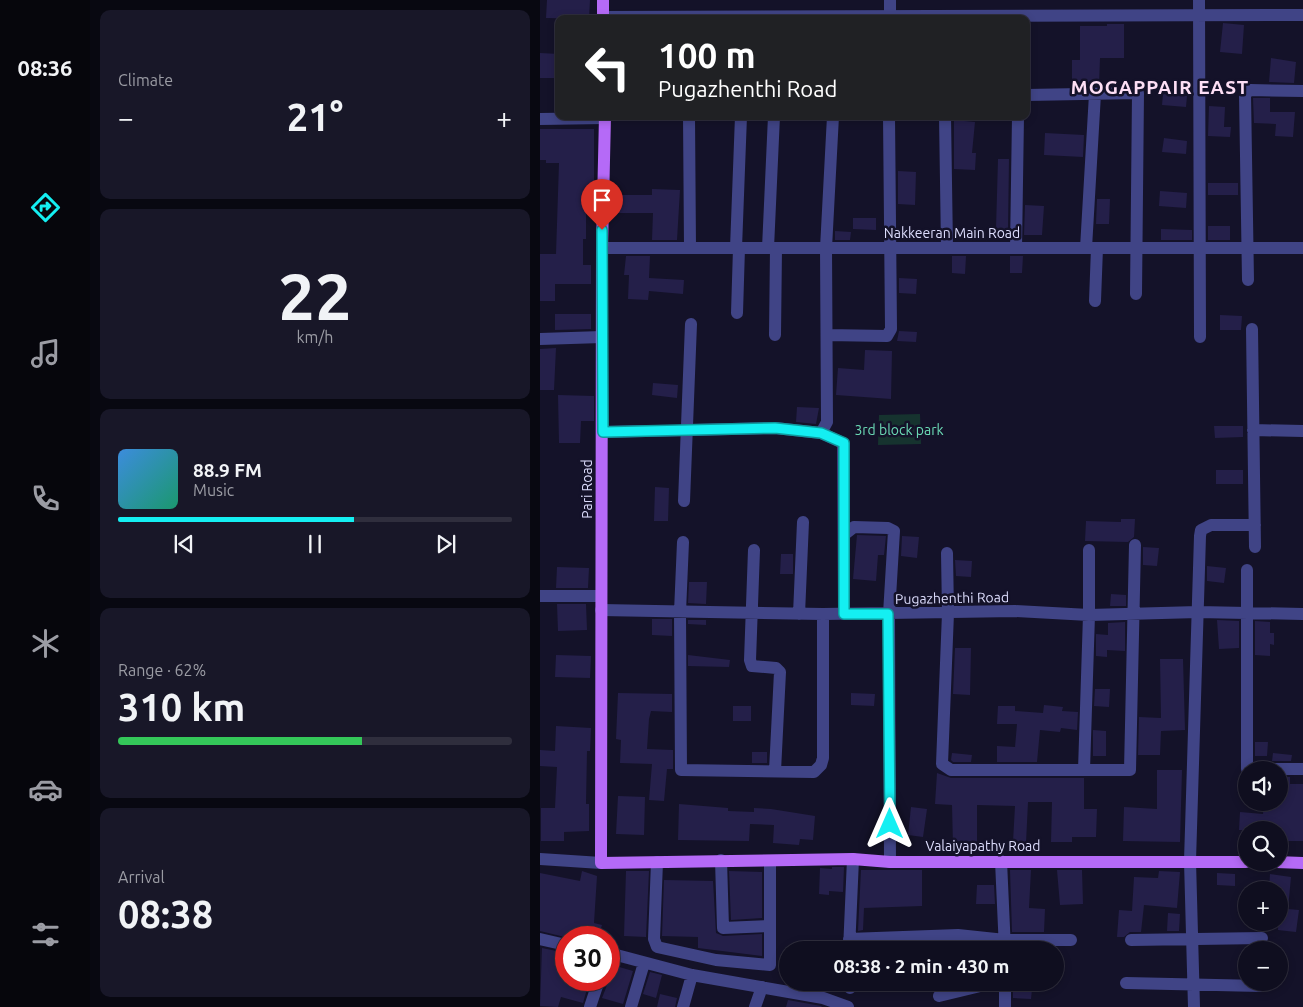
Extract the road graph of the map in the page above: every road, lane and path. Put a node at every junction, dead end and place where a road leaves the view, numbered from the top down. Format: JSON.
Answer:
{"nodes":[{"id":1,"x":603,"y":0,"type":"edge"},
{"id":2,"x":890,"y":0,"type":"edge"},
{"id":3,"x":1199,"y":0,"type":"edge"},
{"id":4,"x":603,"y":15,"type":"edge"},
{"id":5,"x":890,"y":15,"type":"edge"},
{"id":6,"x":1303,"y":15,"type":"edge"},
{"id":7,"x":1030,"y":17,"type":"edge"},
{"id":8,"x":1199,"y":17,"type":"junction"},
{"id":9,"x":1303,"y":91,"type":"edge"},
{"id":10,"x":1095,"y":94,"type":"junction"},
{"id":11,"x":1030,"y":95,"type":"edge"},
{"id":12,"x":540,"y":119,"type":"edge"},
{"id":13,"x":555,"y":119,"type":"edge"},
{"id":14,"x":605,"y":120,"type":"edge"},
{"id":15,"x":689,"y":120,"type":"edge"},
{"id":16,"x":741,"y":120,"type":"edge"},
{"id":17,"x":774,"y":120,"type":"edge"},
{"id":18,"x":832,"y":120,"type":"edge"},
{"id":19,"x":889,"y":120,"type":"edge"},
{"id":20,"x":945,"y":120,"type":"edge"},
{"id":21,"x":1018,"y":120,"type":"edge"},
{"id":22,"x":602,"y":248,"type":"junction"},
{"id":23,"x":690,"y":248,"type":"junction"},
{"id":24,"x":738,"y":248,"type":"junction"},
{"id":25,"x":772,"y":248,"type":"junction"},
{"id":26,"x":826,"y":248,"type":"junction"},
{"id":27,"x":889,"y":248,"type":"junction"},
{"id":28,"x":947,"y":248,"type":"junction"},
{"id":29,"x":1016,"y":248,"type":"junction"},
{"id":30,"x":1091,"y":248,"type":"junction"},
{"id":31,"x":1137,"y":248,"type":"junction"},
{"id":32,"x":1199,"y":248,"type":"junction"},
{"id":33,"x":1248,"y":248,"type":"junction"},
{"id":34,"x":1303,"y":248,"type":"edge"},
{"id":35,"x":1248,"y":280,"type":"dead end"},
{"id":36,"x":1136,"y":294,"type":"dead end"},
{"id":37,"x":1095,"y":301,"type":"dead end"},
{"id":38,"x":737,"y":313,"type":"dead end"},
{"id":39,"x":691,"y":324,"type":"dead end"},
{"id":40,"x":1252,"y":329,"type":"dead end"},
{"id":41,"x":775,"y":334,"type":"dead end"},
{"id":42,"x":827,"y":335,"type":"junction"},
{"id":43,"x":602,"y":337,"type":"junction"},
{"id":44,"x":1200,"y":337,"type":"dead end"},
{"id":45,"x":540,"y":339,"type":"edge"},
{"id":46,"x":687,"y":429,"type":"junction"},
{"id":47,"x":1253,"y":430,"type":"junction"},
{"id":48,"x":1303,"y":431,"type":"edge"},
{"id":49,"x":603,"y":432,"type":"junction"},
{"id":50,"x":821,"y":433,"type":"junction"},
{"id":51,"x":684,"y":502,"type":"dead end"},
{"id":52,"x":803,"y":522,"type":"dead end"},
{"id":53,"x":1254,"y":525,"type":"junction"},
{"id":54,"x":845,"y":534,"type":"junction"},
{"id":55,"x":683,"y":542,"type":"dead end"},
{"id":56,"x":1135,"y":545,"type":"dead end"},
{"id":57,"x":1255,"y":548,"type":"dead end"},
{"id":58,"x":754,"y":550,"type":"dead end"},
{"id":59,"x":1089,"y":550,"type":"dead end"},
{"id":60,"x":947,"y":553,"type":"dead end"},
{"id":61,"x":1247,"y":570,"type":"dead end"},
{"id":62,"x":540,"y":596,"type":"edge"},
{"id":63,"x":601,"y":596,"type":"junction"},
{"id":64,"x":601,"y":610,"type":"junction"},
{"id":65,"x":680,"y":612,"type":"junction"},
{"id":66,"x":752,"y":612,"type":"junction"},
{"id":67,"x":1198,"y":612,"type":"junction"},
{"id":68,"x":948,"y":613,"type":"junction"},
{"id":69,"x":799,"y":614,"type":"junction"},
{"id":70,"x":823,"y":614,"type":"junction"},
{"id":71,"x":844,"y":614,"type":"junction"},
{"id":72,"x":888,"y":614,"type":"junction"},
{"id":73,"x":1135,"y":614,"type":"junction"},
{"id":74,"x":1247,"y":614,"type":"junction"},
{"id":75,"x":1303,"y":614,"type":"edge"},
{"id":76,"x":1090,"y":615,"type":"junction"},
{"id":77,"x":1303,"y":769,"type":"edge"},
{"id":78,"x":1084,"y":770,"type":"junction"},
{"id":79,"x":775,"y":771,"type":"junction"},
{"id":80,"x":853,"y":859,"type":"junction"},
{"id":81,"x":540,"y":860,"type":"edge"},
{"id":82,"x":721,"y":860,"type":"junction"},
{"id":83,"x":770,"y":861,"type":"junction"},
{"id":84,"x":1190,"y":861,"type":"junction"},
{"id":85,"x":657,"y":862,"type":"junction"},
{"id":86,"x":890,"y":862,"type":"junction"},
{"id":87,"x":1001,"y":862,"type":"junction"},
{"id":88,"x":1238,"y":862,"type":"edge"},
{"id":89,"x":1288,"y":862,"type":"edge"},
{"id":90,"x":601,"y":863,"type":"junction"},
{"id":91,"x":1303,"y":863,"type":"edge"},
{"id":92,"x":769,"y":926,"type":"junction"},
{"id":93,"x":1262,"y":938,"type":"dead end"},
{"id":94,"x":1192,"y":939,"type":"junction"},
{"id":95,"x":540,"y":940,"type":"edge"},
{"id":96,"x":1071,"y":940,"type":"dead end"},
{"id":97,"x":1131,"y":940,"type":"dead end"},
{"id":98,"x":849,"y":941,"type":"edge"},
{"id":99,"x":893,"y":941,"type":"edge"},
{"id":100,"x":986,"y":941,"type":"edge"},
{"id":101,"x":1005,"y":941,"type":"edge"},
{"id":102,"x":1058,"y":941,"type":"edge"},
{"id":103,"x":555,"y":943,"type":"edge"},
{"id":104,"x":620,"y":956,"type":"edge"},
{"id":105,"x":644,"y":963,"type":"junction"},
{"id":106,"x":692,"y":975,"type":"junction"},
{"id":107,"x":1126,"y":983,"type":"dead end"},
{"id":108,"x":1194,"y":984,"type":"junction"},
{"id":109,"x":1238,"y":985,"type":"edge"},
{"id":110,"x":762,"y":986,"type":"junction"},
{"id":111,"x":595,"y":991,"type":"edge"},
{"id":112,"x":960,"y":991,"type":"edge"},
{"id":113,"x":1005,"y":991,"type":"edge"},
{"id":114,"x":939,"y":996,"type":"dead end"},
{"id":115,"x":822,"y":1002,"type":"edge"},
{"id":116,"x":590,"y":1007,"type":"edge"},
{"id":117,"x":631,"y":1007,"type":"edge"},
{"id":118,"x":683,"y":1007,"type":"edge"},
{"id":119,"x":755,"y":1007,"type":"edge"},
{"id":120,"x":848,"y":1007,"type":"edge"},
{"id":121,"x":1005,"y":1007,"type":"edge"},
{"id":122,"x":1194,"y":1007,"type":"edge"}],
"edges":[{"from":1,"to":4,"type":"main road"},
{"from":2,"to":5,"type":"street"},
{"from":3,"to":8,"type":"street"},
{"from":6,"to":8,"type":"street"},
{"from":7,"to":8,"type":"street"},
{"from":8,"to":32,"type":"street"},
{"from":9,"to":33,"type":"street"},
{"from":10,"to":11,"type":"street"},
{"from":10,"to":30,"type":"street"},
{"from":10,"to":31,"type":"street"},
{"from":12,"to":13,"type":"street"},
{"from":14,"to":22,"type":"main road","name":"Pari Road"},
{"from":15,"to":23,"type":"street"},
{"from":16,"to":24,"type":"street"},
{"from":17,"to":25,"type":"street"},
{"from":18,"to":26,"type":"street"},
{"from":19,"to":27,"type":"street"},
{"from":20,"to":28,"type":"street"},
{"from":21,"to":29,"type":"street"},
{"from":22,"to":23,"type":"street","name":"Nakkeeran Main Road"},
{"from":22,"to":43,"type":"main road","name":"Pari Road"},
{"from":23,"to":24,"type":"street","name":"Nakkeeran Main Road"},
{"from":24,"to":25,"type":"street","name":"Nakkeeran Main Road"},
{"from":24,"to":38,"type":"street"},
{"from":25,"to":26,"type":"street","name":"Nakkeeran Main Road"},
{"from":25,"to":41,"type":"street"},
{"from":26,"to":27,"type":"street","name":"Nakkeeran Main Road"},
{"from":26,"to":42,"type":"street"},
{"from":27,"to":28,"type":"street","name":"Nakkeeran Main Road"},
{"from":27,"to":42,"type":"street"},
{"from":28,"to":29,"type":"street","name":"Nakkeeran Main Road"},
{"from":29,"to":30,"type":"street","name":"Nakkeeran Main Road"},
{"from":30,"to":31,"type":"street","name":"Nakkeeran Main Road"},
{"from":30,"to":37,"type":"street"},
{"from":31,"to":32,"type":"street","name":"Nakkeeran Main Road"},
{"from":31,"to":36,"type":"street"},
{"from":32,"to":33,"type":"street","name":"Nakkeeran Main Road"},
{"from":32,"to":44,"type":"street"},
{"from":33,"to":34,"type":"street","name":"Nakkeeran Main Road"},
{"from":33,"to":35,"type":"street"},
{"from":39,"to":46,"type":"street"},
{"from":40,"to":47,"type":"street"},
{"from":42,"to":50,"type":"street"},
{"from":43,"to":45,"type":"street"},
{"from":43,"to":49,"type":"main road","name":"Pari Road"},
{"from":46,"to":49,"type":"street"},
{"from":46,"to":50,"type":"street"},
{"from":46,"to":51,"type":"street"},
{"from":47,"to":48,"type":"street"},
{"from":47,"to":53,"type":"street"},
{"from":49,"to":63,"type":"main road","name":"Pari Road"},
{"from":50,"to":54,"type":"street"},
{"from":52,"to":69,"type":"street"},
{"from":53,"to":57,"type":"street"},
{"from":53,"to":67,"type":"street"},
{"from":54,"to":71,"type":"street"},
{"from":54,"to":72,"type":"street"},
{"from":55,"to":65,"type":"street"},
{"from":56,"to":73,"type":"street"},
{"from":58,"to":66,"type":"street"},
{"from":59,"to":76,"type":"street"},
{"from":60,"to":68,"type":"street"},
{"from":61,"to":74,"type":"street"},
{"from":62,"to":63,"type":"street"},
{"from":63,"to":64,"type":"main road","name":"Pari Road"},
{"from":64,"to":65,"type":"street","name":"Pugazhenthi Road"},
{"from":64,"to":90,"type":"main road","name":"Pari Road"},
{"from":65,"to":66,"type":"street","name":"Pugazhenthi Road"},
{"from":65,"to":79,"type":"street"},
{"from":66,"to":69,"type":"street","name":"Pugazhenthi Road"},
{"from":66,"to":79,"type":"street"},
{"from":67,"to":73,"type":"street","name":"Pugazhenthi Road"},
{"from":67,"to":74,"type":"street","name":"Pugazhenthi Road"},
{"from":67,"to":84,"type":"street"},
{"from":68,"to":72,"type":"street","name":"Pugazhenthi Road"},
{"from":68,"to":76,"type":"street","name":"Pugazhenthi Road"},
{"from":68,"to":78,"type":"street"},
{"from":69,"to":70,"type":"street","name":"Pugazhenthi Road"},
{"from":70,"to":71,"type":"street","name":"Pugazhenthi Road"},
{"from":70,"to":79,"type":"street"},
{"from":71,"to":72,"type":"street","name":"Pugazhenthi Road"},
{"from":72,"to":86,"type":"street"},
{"from":73,"to":76,"type":"street","name":"Pugazhenthi Road"},
{"from":73,"to":78,"type":"street"},
{"from":74,"to":75,"type":"street","name":"Pugazhenthi Road"},
{"from":74,"to":77,"type":"street"},
{"from":76,"to":78,"type":"street"},
{"from":80,"to":83,"type":"main road","name":"Valaiyapathy Road"},
{"from":80,"to":86,"type":"main road","name":"Valaiyapathy Road"},
{"from":80,"to":98,"type":"street"},
{"from":81,"to":90,"type":"street"},
{"from":82,"to":83,"type":"main road","name":"Valaiyapathy Road"},
{"from":82,"to":85,"type":"main road","name":"Valaiyapathy Road"},
{"from":82,"to":92,"type":"street"},
{"from":83,"to":92,"type":"street"},
{"from":84,"to":87,"type":"main road","name":"Valaiyapathy Road"},
{"from":84,"to":88,"type":"main road","name":"Valaiyapathy Road"},
{"from":84,"to":94,"type":"street"},
{"from":85,"to":90,"type":"main road","name":"Valaiyapathy Road"},
{"from":85,"to":92,"type":"street"},
{"from":86,"to":87,"type":"main road","name":"Valaiyapathy Road"},
{"from":87,"to":101,"type":"street"},
{"from":89,"to":91,"type":"main road"},
{"from":93,"to":94,"type":"street"},
{"from":94,"to":97,"type":"street"},
{"from":94,"to":108,"type":"street"},
{"from":95,"to":103,"type":"street"},
{"from":96,"to":102,"type":"street"},
{"from":99,"to":100,"type":"street"},
{"from":104,"to":105,"type":"street"},
{"from":105,"to":106,"type":"street"},
{"from":105,"to":117,"type":"street"},
{"from":106,"to":110,"type":"street"},
{"from":106,"to":118,"type":"street"},
{"from":107,"to":108,"type":"street"},
{"from":108,"to":109,"type":"street"},
{"from":108,"to":122,"type":"street"},
{"from":110,"to":115,"type":"street"},
{"from":110,"to":119,"type":"street"},
{"from":111,"to":116,"type":"street"},
{"from":112,"to":114,"type":"street"},
{"from":113,"to":121,"type":"street"},
{"from":115,"to":120,"type":"street"}]}
